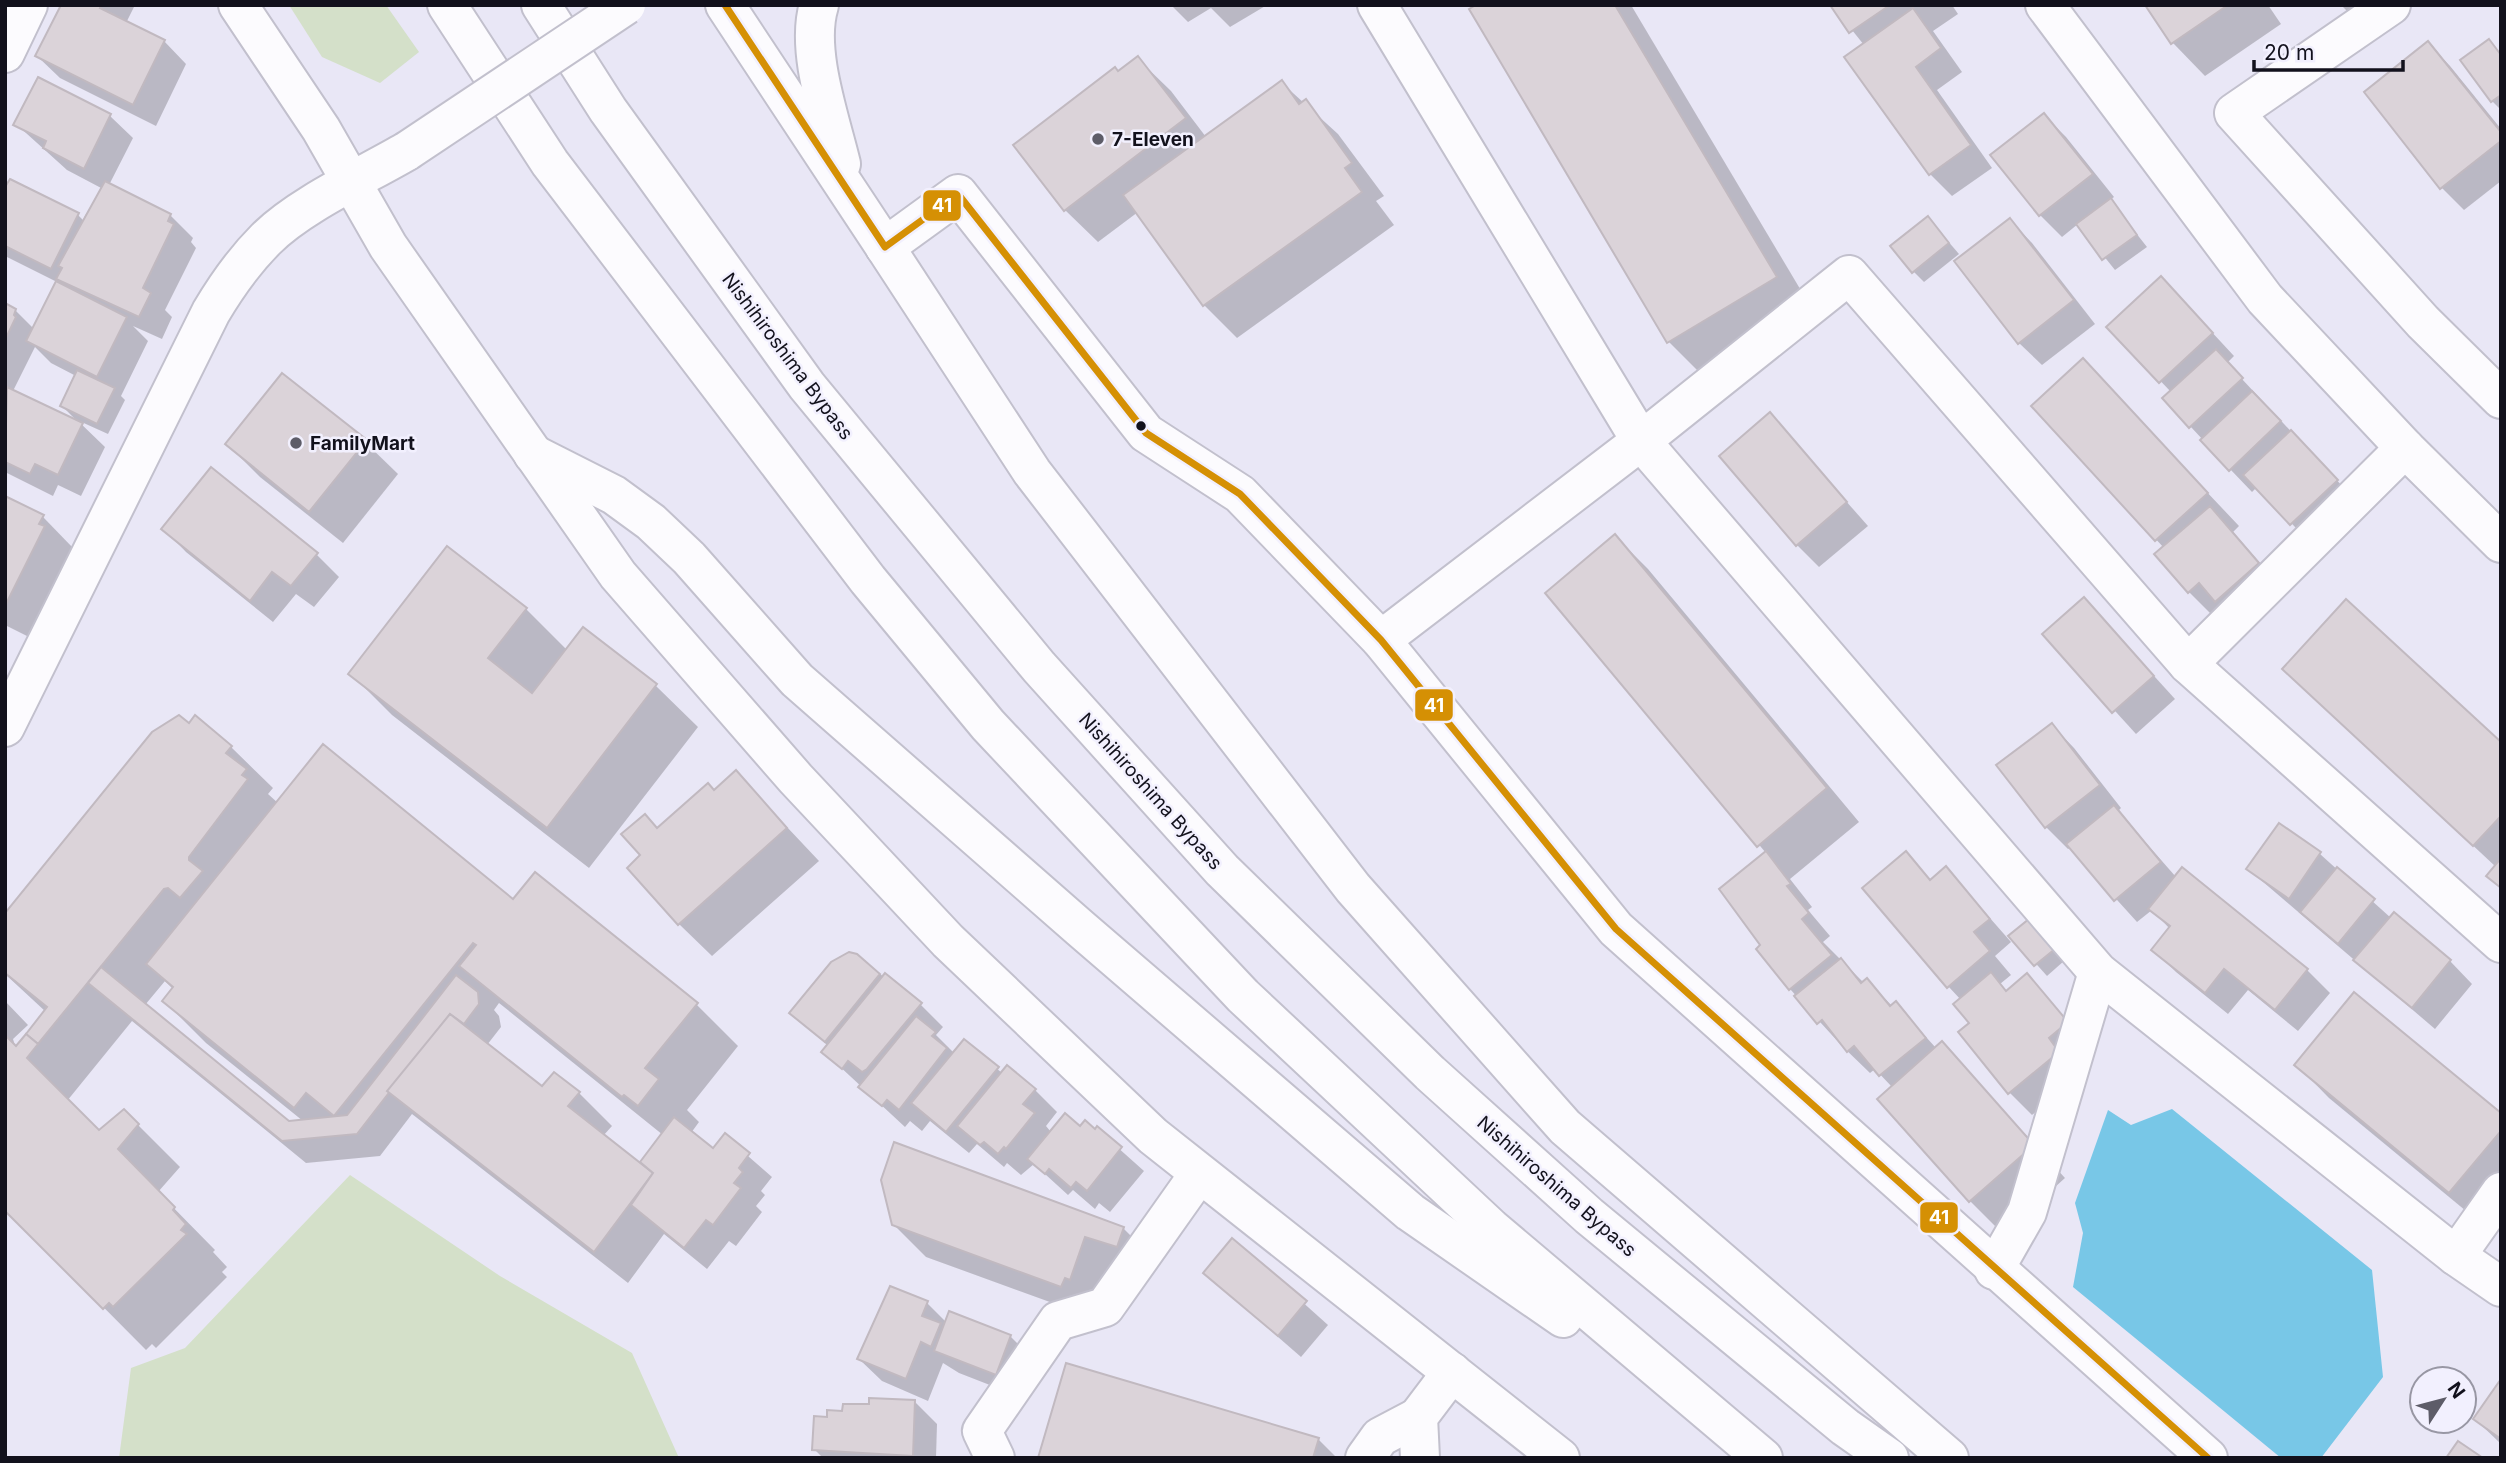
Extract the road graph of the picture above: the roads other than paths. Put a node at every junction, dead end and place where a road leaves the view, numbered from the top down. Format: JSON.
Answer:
{"nodes":[{"id":1,"x":28,"y":5,"type":"edge"},
{"id":2,"x":238,"y":5,"type":"edge"},
{"id":3,"x":447,"y":5,"type":"edge"},
{"id":4,"x":541,"y":5,"type":"edge"},
{"id":5,"x":626,"y":5,"type":"edge"},
{"id":6,"x":725,"y":5,"type":"edge"},
{"id":7,"x":819,"y":5,"type":"edge"},
{"id":8,"x":1377,"y":5,"type":"edge"},
{"id":9,"x":2045,"y":5,"type":"edge"},
{"id":10,"x":2391,"y":5,"type":"edge"},
{"id":11,"x":5,"y":52,"type":"edge"},
{"id":12,"x":352,"y":183,"type":"junction"},
{"id":13,"x":849,"y":193,"type":"junction"},
{"id":14,"x":886,"y":247,"type":"junction"},
{"id":15,"x":2501,"y":399,"type":"edge"},
{"id":16,"x":1642,"y":441,"type":"junction"},
{"id":17,"x":2405,"y":448,"type":"junction"},
{"id":18,"x":533,"y":454,"type":"junction"},
{"id":19,"x":2501,"y":543,"type":"edge"},
{"id":20,"x":1381,"y":640,"type":"junction"},
{"id":21,"x":2188,"y":664,"type":"junction"},
{"id":22,"x":5,"y":727,"type":"edge"},
{"id":23,"x":2501,"y":943,"type":"edge"},
{"id":24,"x":2098,"y":972,"type":"junction"},
{"id":25,"x":1199,"y":1174,"type":"junction"},
{"id":26,"x":2501,"y":1192,"type":"edge"},
{"id":27,"x":2456,"y":1256,"type":"junction"},
{"id":28,"x":1994,"y":1270,"type":"junction"},
{"id":29,"x":2501,"y":1287,"type":"edge"},
{"id":30,"x":1451,"y":1372,"type":"junction"},
{"id":31,"x":1418,"y":1417,"type":"junction"},
{"id":32,"x":1752,"y":1449,"type":"edge"},
{"id":33,"x":995,"y":1458,"type":"edge"},
{"id":34,"x":1365,"y":1458,"type":"edge"},
{"id":35,"x":1420,"y":1458,"type":"edge"},
{"id":36,"x":1560,"y":1458,"type":"edge"},
{"id":37,"x":1889,"y":1458,"type":"edge"},
{"id":38,"x":1949,"y":1458,"type":"edge"},
{"id":39,"x":2208,"y":1458,"type":"edge"}],
"edges":[{"from":1,"to":11,"type":"main road"},
{"from":2,"to":12,"type":"main road"},
{"from":3,"to":32,"type":"main road"},
{"from":4,"to":37,"type":"main road","name":"Nishihiroshima Bypass"},
{"from":5,"to":12,"type":"main road","bridge":true},
{"from":6,"to":13,"type":"main road"},
{"from":7,"to":13,"type":"main road"},
{"from":8,"to":16,"type":"main road"},
{"from":9,"to":17,"type":"main road"},
{"from":10,"to":15,"type":"main road"},
{"from":12,"to":18,"type":"main road"},
{"from":12,"to":22,"type":"main road"},
{"from":13,"to":14,"type":"main road"},
{"from":14,"to":20,"type":"main road"},
{"from":14,"to":38,"type":"main road"},
{"from":16,"to":20,"type":"main road"},
{"from":16,"to":21,"type":"main road"},
{"from":16,"to":24,"type":"main road"},
{"from":17,"to":19,"type":"main road"},
{"from":17,"to":21,"type":"main road"},
{"from":18,"to":25,"type":"main road"},
{"from":18,"to":32,"type":"main road"},
{"from":20,"to":28,"type":"main road"},
{"from":21,"to":23,"type":"main road"},
{"from":24,"to":27,"type":"main road"},
{"from":24,"to":28,"type":"main road"},
{"from":25,"to":30,"type":"main road"},
{"from":25,"to":33,"type":"main road"},
{"from":26,"to":27,"type":"main road"},
{"from":27,"to":29,"type":"main road"},
{"from":28,"to":39,"type":"main road"},
{"from":30,"to":31,"type":"main road"},
{"from":30,"to":36,"type":"main road"},
{"from":31,"to":34,"type":"main road"},
{"from":31,"to":35,"type":"main road"}]}
